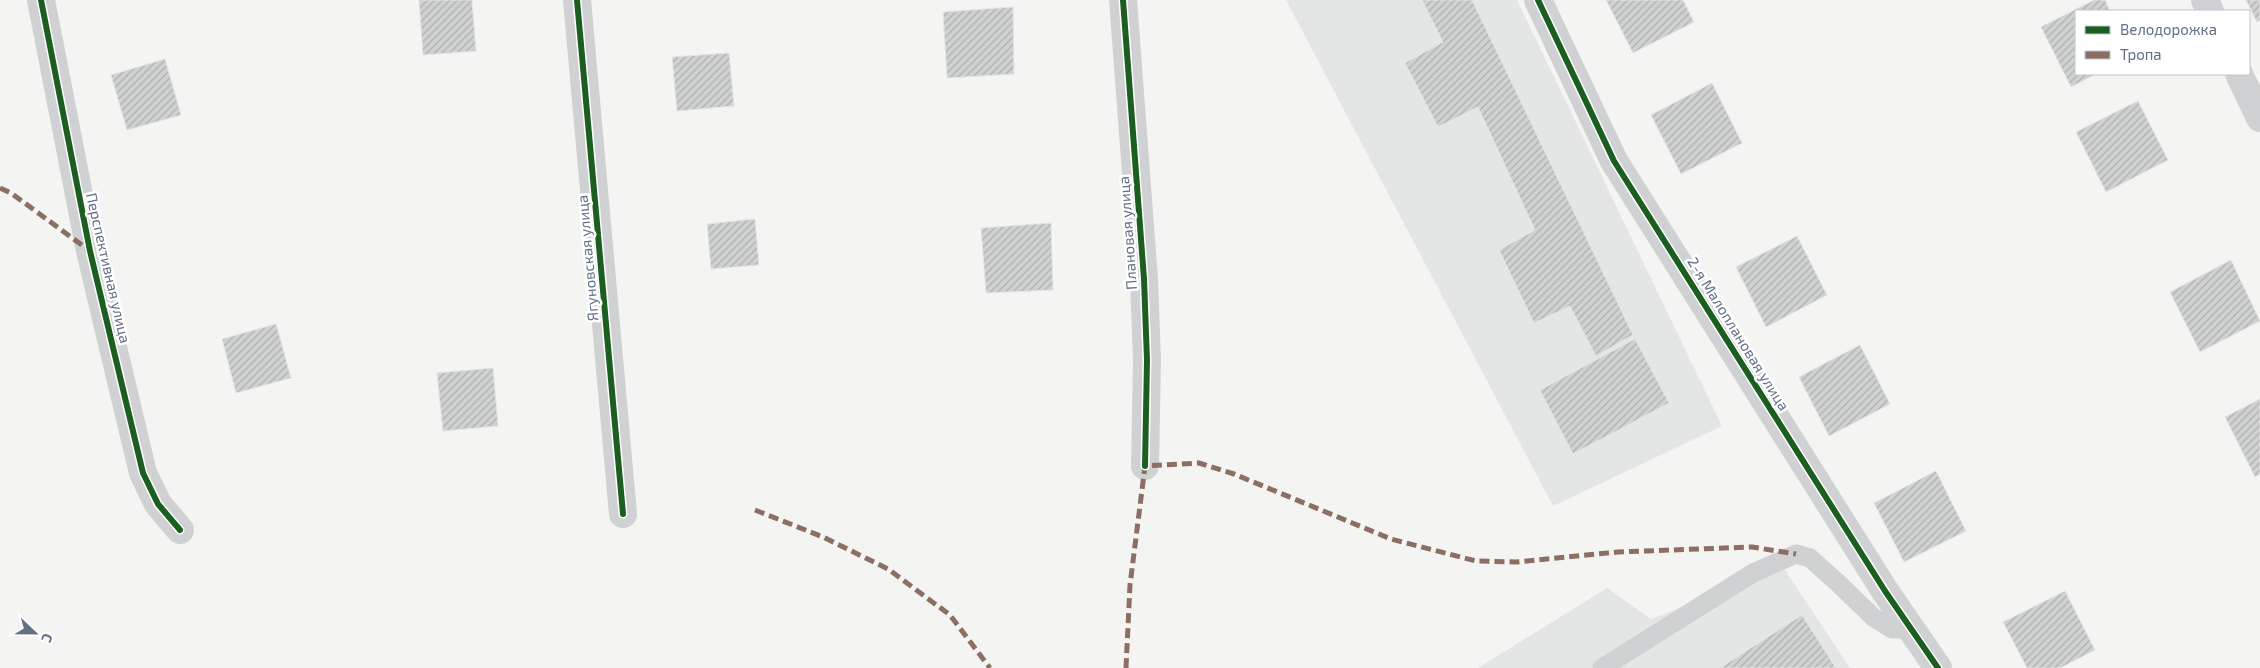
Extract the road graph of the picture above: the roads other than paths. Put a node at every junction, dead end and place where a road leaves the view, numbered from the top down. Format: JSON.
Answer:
{"nodes":[{"id":1,"x":41,"y":0,"type":"edge"},
{"id":2,"x":577,"y":0,"type":"edge"},
{"id":3,"x":1123,"y":0,"type":"edge"},
{"id":4,"x":1538,"y":0,"type":"edge"},
{"id":5,"x":2239,"y":75,"type":"edge"},
{"id":6,"x":2260,"y":118,"type":"edge"},
{"id":7,"x":1145,"y":466,"type":"dead end"},
{"id":8,"x":623,"y":514,"type":"dead end"},
{"id":9,"x":180,"y":530,"type":"dead end"},
{"id":10,"x":1911,"y":629,"type":"junction"},
{"id":11,"x":1602,"y":668,"type":"edge"},
{"id":12,"x":1938,"y":668,"type":"edge"}],
"edges":[{"from":1,"to":9,"type":"street","name":"Перспективная улица"},
{"from":2,"to":8,"type":"street","name":"Ягуновская улица"},
{"from":3,"to":7,"type":"street","name":"Плановая улица"},
{"from":4,"to":10,"type":"street","name":"2-я Малоплановая улица"},
{"from":5,"to":6,"type":"street"},
{"from":10,"to":11,"type":"lane"},
{"from":10,"to":12,"type":"street","name":"2-я Малоплановая улица"}]}
